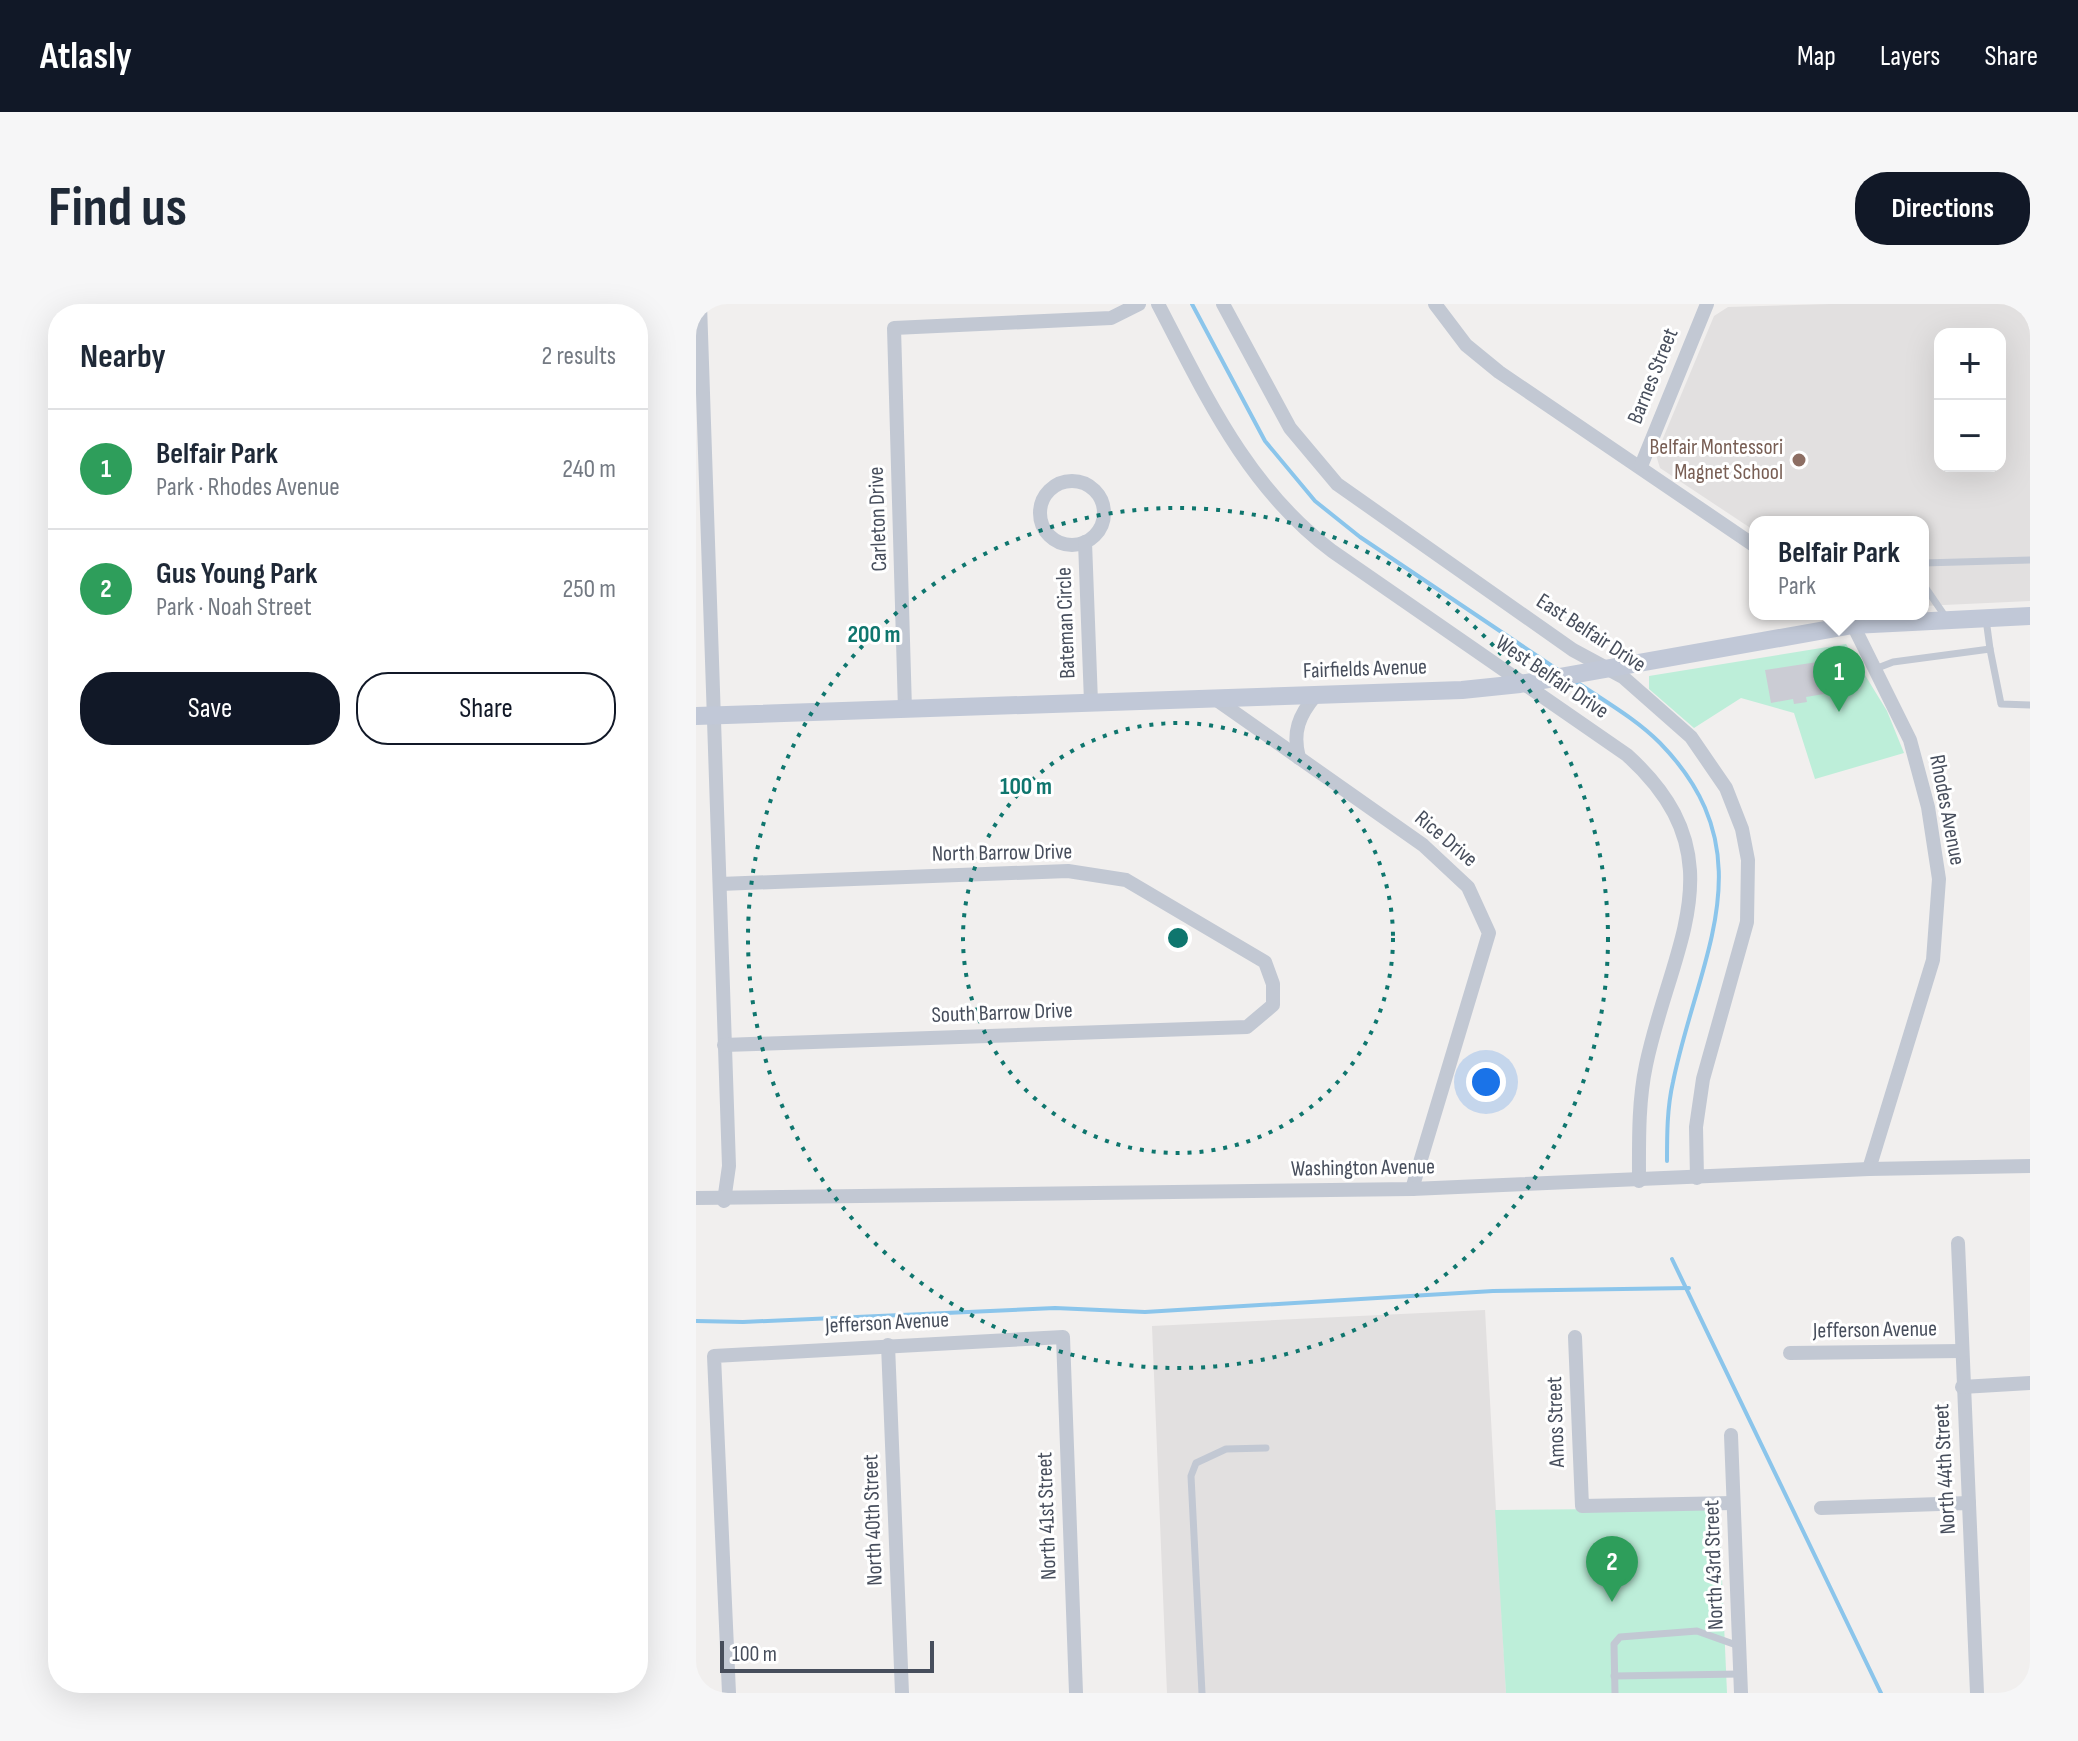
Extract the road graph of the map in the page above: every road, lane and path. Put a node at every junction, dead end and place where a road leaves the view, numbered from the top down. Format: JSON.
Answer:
{"nodes":[{"id":1,"x":700,"y":304,"type":"edge"},
{"id":2,"x":1139,"y":304,"type":"edge"},
{"id":3,"x":1158,"y":304,"type":"edge"},
{"id":4,"x":1223,"y":304,"type":"edge"},
{"id":5,"x":1435,"y":304,"type":"edge"},
{"id":6,"x":1707,"y":304,"type":"edge"},
{"id":7,"x":698,"y":326,"type":"edge"},
{"id":8,"x":1641,"y":466,"type":"junction"},
{"id":9,"x":1085,"y":542,"type":"junction"},
{"id":10,"x":1749,"y":542,"type":"edge"},
{"id":11,"x":2030,"y":560,"type":"edge"},
{"id":12,"x":1929,"y":563,"type":"edge"},
{"id":13,"x":1929,"y":593,"type":"edge"},
{"id":14,"x":2030,"y":616,"type":"edge"},
{"id":15,"x":1986,"y":618,"type":"junction"},
{"id":16,"x":1929,"y":619,"type":"edge"},
{"id":17,"x":1947,"y":619,"type":"junction"},
{"id":18,"x":1847,"y":620,"type":"edge"},
{"id":19,"x":1990,"y":649,"type":"junction"},
{"id":20,"x":1597,"y":668,"type":"junction"},
{"id":21,"x":1875,"y":669,"type":"junction"},
{"id":22,"x":1527,"y":682,"type":"junction"},
{"id":23,"x":1316,"y":695,"type":"junction"},
{"id":24,"x":1214,"y":698,"type":"junction"},
{"id":25,"x":1091,"y":702,"type":"junction"},
{"id":26,"x":2030,"y":705,"type":"edge"},
{"id":27,"x":905,"y":710,"type":"junction"},
{"id":28,"x":705,"y":716,"type":"edge"},
{"id":29,"x":1299,"y":758,"type":"junction"},
{"id":30,"x":720,"y":884,"type":"junction"},
{"id":31,"x":1273,"y":1005,"type":"joint"},
{"id":32,"x":724,"y":1045,"type":"junction"},
{"id":33,"x":2030,"y":1166,"type":"edge"},
{"id":34,"x":1869,"y":1169,"type":"junction"},
{"id":35,"x":1697,"y":1178,"type":"junction"},
{"id":36,"x":1639,"y":1181,"type":"junction"},
{"id":37,"x":1412,"y":1189,"type":"junction"},
{"id":38,"x":696,"y":1198,"type":"edge"},
{"id":39,"x":724,"y":1201,"type":"junction"},
{"id":40,"x":1958,"y":1243,"type":"dead end"},
{"id":41,"x":1063,"y":1337,"type":"joint"},
{"id":42,"x":1575,"y":1337,"type":"dead end"},
{"id":43,"x":888,"y":1345,"type":"junction"},
{"id":44,"x":1962,"y":1351,"type":"junction"},
{"id":45,"x":1790,"y":1353,"type":"dead end"},
{"id":46,"x":2030,"y":1383,"type":"edge"},
{"id":47,"x":1962,"y":1387,"type":"junction"},
{"id":48,"x":1731,"y":1435,"type":"dead end"},
{"id":49,"x":1266,"y":1448,"type":"dead end"},
{"id":50,"x":1733,"y":1503,"type":"junction"},
{"id":51,"x":1969,"y":1503,"type":"junction"},
{"id":52,"x":1821,"y":1508,"type":"dead end"},
{"id":53,"x":1739,"y":1646,"type":"junction"},
{"id":54,"x":1740,"y":1674,"type":"junction"},
{"id":55,"x":1614,"y":1676,"type":"junction"},
{"id":56,"x":729,"y":1693,"type":"edge"},
{"id":57,"x":902,"y":1693,"type":"edge"},
{"id":58,"x":1076,"y":1693,"type":"edge"},
{"id":59,"x":1202,"y":1693,"type":"edge"},
{"id":60,"x":1615,"y":1693,"type":"edge"},
{"id":61,"x":1741,"y":1693,"type":"edge"},
{"id":62,"x":1977,"y":1693,"type":"edge"}],
"edges":[{"from":1,"to":7,"type":"street"},
{"from":2,"to":27,"type":"street","name":"Carleton Drive"},
{"from":3,"to":22,"type":"street","name":"West Belfair Drive"},
{"from":4,"to":20,"type":"street","name":"East Belfair Drive"},
{"from":5,"to":8,"type":"street"},
{"from":6,"to":8,"type":"street","name":"Barnes Street"},
{"from":7,"to":28,"type":"street"},
{"from":8,"to":10,"type":"street"},
{"from":9,"to":9,"type":"street"},
{"from":9,"to":25,"type":"street","name":"Bateman Circle"},
{"from":11,"to":12,"type":"lane"},
{"from":13,"to":17,"type":"lane"},
{"from":14,"to":15,"type":"street","name":"Fairfields Avenue"},
{"from":15,"to":17,"type":"street","name":"Fairfields Avenue"},
{"from":15,"to":19,"type":"lane"},
{"from":16,"to":17,"type":"street","name":"Fairfields Avenue"},
{"from":18,"to":20,"type":"street","name":"Fairfields Avenue"},
{"from":18,"to":21,"type":"street","name":"Rhodes Avenue"},
{"from":19,"to":21,"type":"lane"},
{"from":19,"to":26,"type":"lane"},
{"from":20,"to":22,"type":"street","name":"Fairfields Avenue"},
{"from":20,"to":35,"type":"street","name":"East Belfair Drive"},
{"from":21,"to":34,"type":"street","name":"Rhodes Avenue"},
{"from":22,"to":23,"type":"street","name":"Fairfields Avenue"},
{"from":22,"to":36,"type":"street","name":"West Belfair Drive"},
{"from":23,"to":24,"type":"street","name":"Fairfields Avenue"},
{"from":23,"to":29,"type":"street"},
{"from":24,"to":25,"type":"street","name":"Fairfields Avenue"},
{"from":24,"to":29,"type":"street","name":"Rice Drive"},
{"from":25,"to":27,"type":"street","name":"Fairfields Avenue"},
{"from":27,"to":28,"type":"street","name":"Fairfields Avenue"},
{"from":28,"to":30,"type":"street"},
{"from":29,"to":37,"type":"street","name":"Rice Drive"},
{"from":30,"to":31,"type":"street","name":"North Barrow Drive"},
{"from":30,"to":32,"type":"street"},
{"from":31,"to":32,"type":"street","name":"South Barrow Drive"},
{"from":32,"to":39,"type":"street"},
{"from":33,"to":34,"type":"street","name":"Washington Avenue"},
{"from":34,"to":35,"type":"street","name":"Washington Avenue"},
{"from":35,"to":36,"type":"street","name":"Washington Avenue"},
{"from":36,"to":37,"type":"street","name":"Washington Avenue"},
{"from":37,"to":39,"type":"street","name":"Washington Avenue"},
{"from":38,"to":39,"type":"street","name":"Washington Avenue"},
{"from":40,"to":44,"type":"street","name":"North 44th Street"},
{"from":41,"to":43,"type":"street","name":"Jefferson Avenue"},
{"from":41,"to":58,"type":"street","name":"North 41st Street"},
{"from":42,"to":50,"type":"street","name":"Amos Street"},
{"from":43,"to":56,"type":"street","name":"Jefferson Avenue"},
{"from":43,"to":57,"type":"street","name":"North 40th Street"},
{"from":44,"to":45,"type":"street","name":"Jefferson Avenue"},
{"from":44,"to":47,"type":"street","name":"North 44th Street"},
{"from":46,"to":47,"type":"street"},
{"from":47,"to":51,"type":"street","name":"North 44th Street"},
{"from":48,"to":50,"type":"street","name":"North 43rd Street"},
{"from":49,"to":59,"type":"lane"},
{"from":50,"to":53,"type":"street","name":"North 43rd Street"},
{"from":51,"to":52,"type":"street"},
{"from":51,"to":62,"type":"street","name":"North 44th Street"},
{"from":53,"to":54,"type":"street","name":"North 43rd Street"},
{"from":53,"to":55,"type":"lane"},
{"from":54,"to":55,"type":"lane"},
{"from":54,"to":61,"type":"street","name":"North 43rd Street"},
{"from":55,"to":60,"type":"lane"}]}
